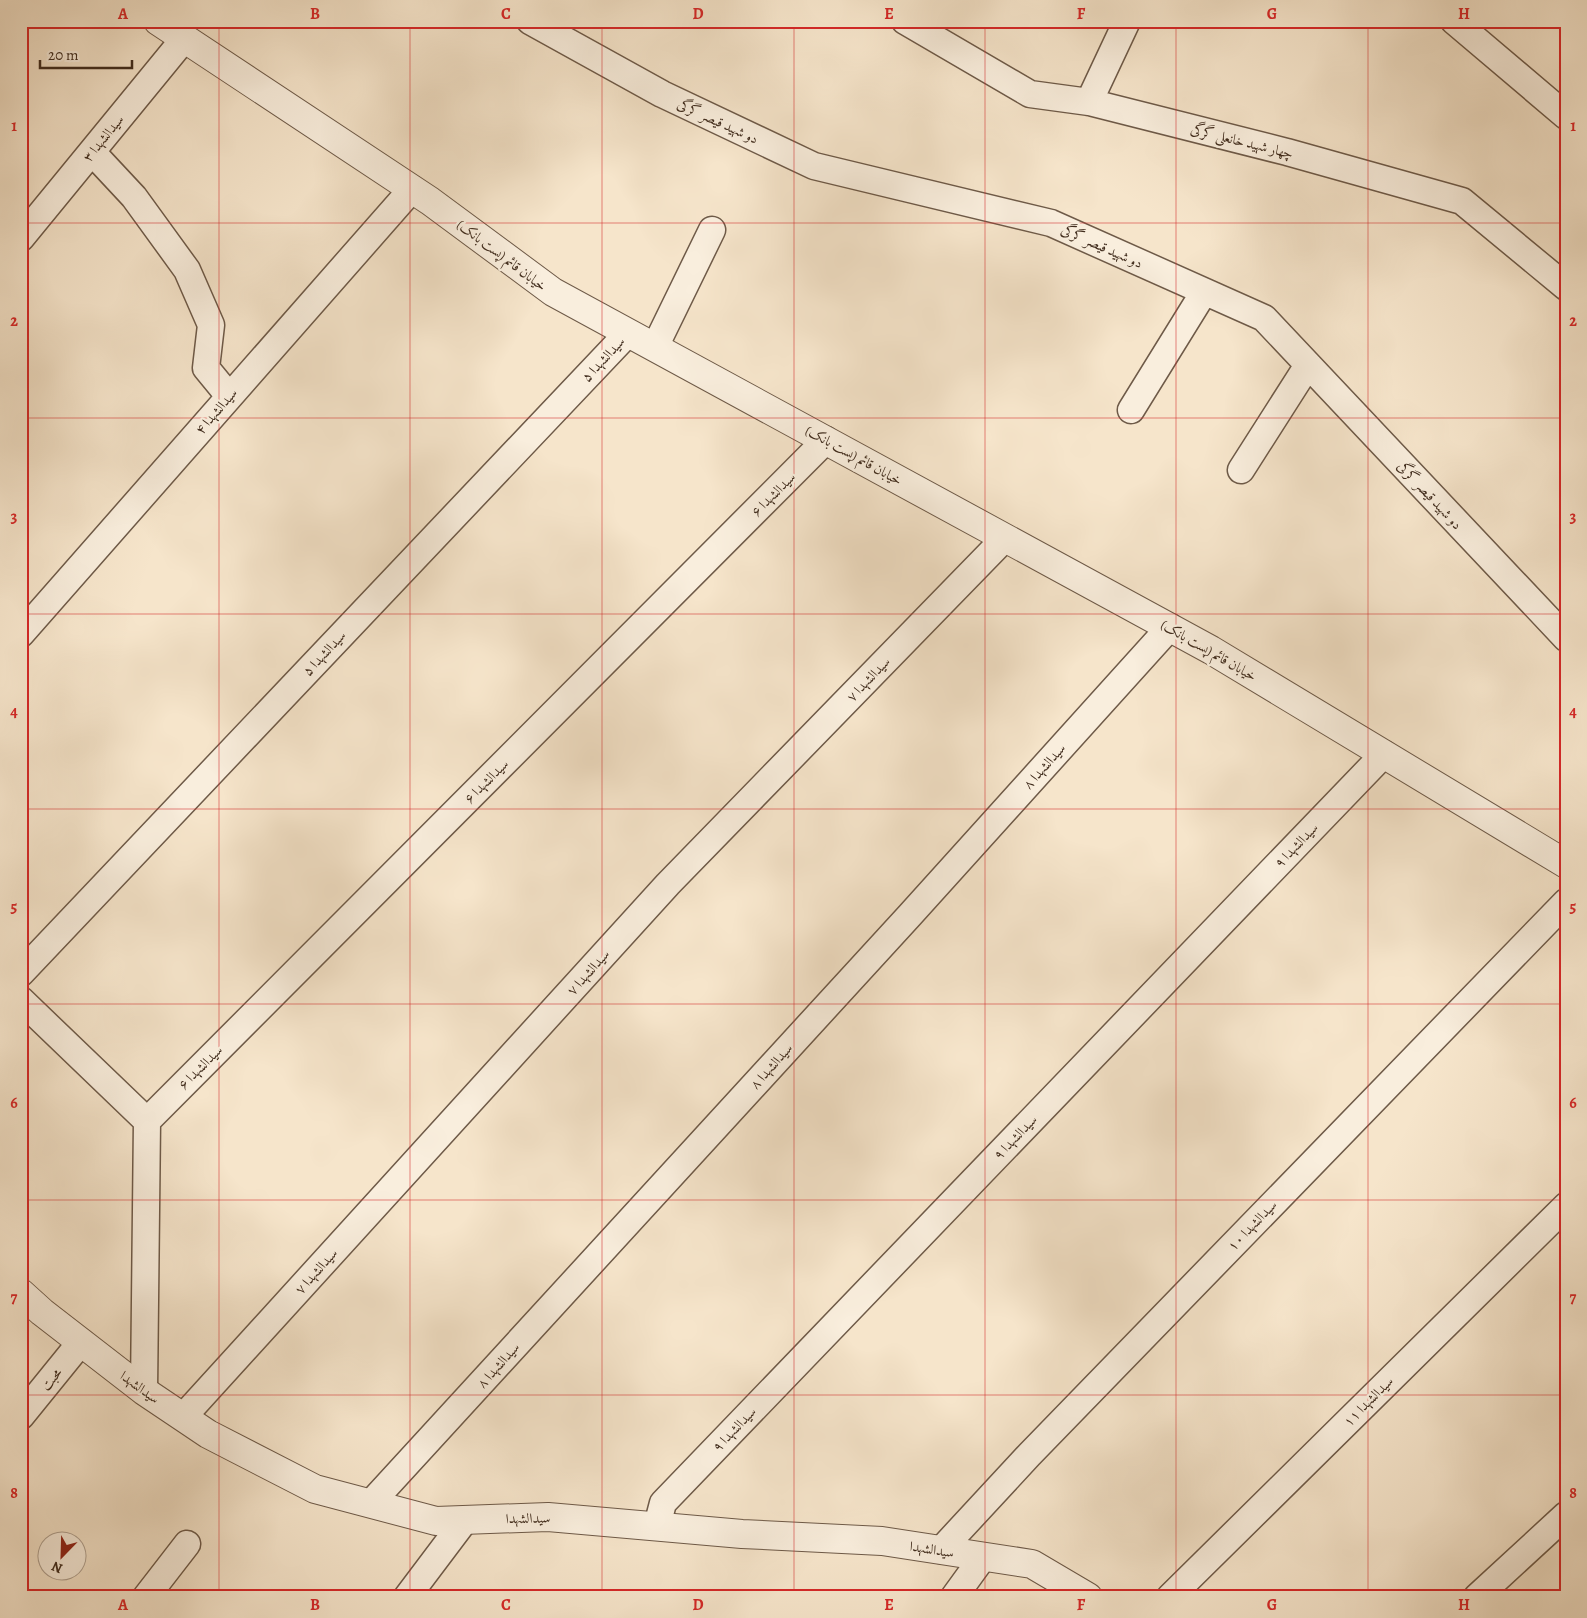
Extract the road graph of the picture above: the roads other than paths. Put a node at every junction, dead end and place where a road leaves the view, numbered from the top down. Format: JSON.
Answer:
{"nodes":[{"id":1,"x":158,"y":21,"type":"edge"},
{"id":2,"x":530,"y":21,"type":"edge"},
{"id":3,"x":1127,"y":21,"type":"edge"},
{"id":4,"x":1454,"y":21,"type":"edge"},
{"id":5,"x":918,"y":24,"type":"edge"},
{"id":6,"x":567,"y":30,"type":"edge"},
{"id":7,"x":184,"y":39,"type":"junction"},
{"id":8,"x":1089,"y":102,"type":"junction"},
{"id":9,"x":1566,"y":116,"type":"edge"},
{"id":10,"x":92,"y":152,"type":"junction"},
{"id":11,"x":412,"y":189,"type":"junction"},
{"id":12,"x":712,"y":230,"type":"dead end"},
{"id":13,"x":21,"y":238,"type":"edge"},
{"id":14,"x":1566,"y":287,"type":"edge"},
{"id":15,"x":1204,"y":292,"type":"junction"},
{"id":16,"x":628,"y":333,"type":"junction"},
{"id":17,"x":656,"y":347,"type":"junction"},
{"id":18,"x":1308,"y":366,"type":"junction"},
{"id":19,"x":229,"y":396,"type":"junction"},
{"id":20,"x":1131,"y":410,"type":"dead end"},
{"id":21,"x":826,"y":440,"type":"junction"},
{"id":22,"x":1241,"y":470,"type":"dead end"},
{"id":23,"x":1005,"y":538,"type":"junction"},
{"id":24,"x":1170,"y":627,"type":"junction"},
{"id":25,"x":21,"y":634,"type":"edge"},
{"id":26,"x":1566,"y":638,"type":"edge"},
{"id":27,"x":1384,"y":754,"type":"junction"},
{"id":28,"x":1566,"y":864,"type":"edge"},
{"id":29,"x":1566,"y":902,"type":"edge"},
{"id":30,"x":21,"y":973,"type":"edge"},
{"id":31,"x":21,"y":1000,"type":"edge"},
{"id":32,"x":147,"y":1121,"type":"junction"},
{"id":33,"x":1566,"y":1206,"type":"edge"},
{"id":34,"x":21,"y":1294,"type":"edge"},
{"id":35,"x":81,"y":1342,"type":"junction"},
{"id":36,"x":144,"y":1391,"type":"junction"},
{"id":37,"x":21,"y":1416,"type":"edge"},
{"id":38,"x":183,"y":1417,"type":"junction"},
{"id":39,"x":371,"y":1503,"type":"junction"},
{"id":40,"x":1566,"y":1515,"type":"edge"},
{"id":41,"x":465,"y":1520,"type":"junction"},
{"id":42,"x":657,"y":1526,"type":"junction"},
{"id":43,"x":187,"y":1544,"type":"dead end"},
{"id":44,"x":941,"y":1550,"type":"junction"},
{"id":45,"x":983,"y":1557,"type":"junction"},
{"id":46,"x":146,"y":1597,"type":"edge"},
{"id":47,"x":407,"y":1597,"type":"edge"},
{"id":48,"x":954,"y":1597,"type":"edge"},
{"id":49,"x":1088,"y":1597,"type":"edge"},
{"id":50,"x":1170,"y":1597,"type":"edge"},
{"id":51,"x":1477,"y":1597,"type":"edge"}],
"edges":[{"from":1,"to":7,"type":"street","name":"خیابان قائم (پست بانک)"},
{"from":2,"to":6,"type":"street","name":"دو شهید قیصر گرگی"},
{"from":3,"to":8,"type":"street"},
{"from":4,"to":9,"type":"street"},
{"from":5,"to":8,"type":"street","name":"چهار شهید خانعلی گرگی"},
{"from":6,"to":15,"type":"street","name":"دو شهید قیصر گرگی"},
{"from":7,"to":10,"type":"street","name":"سیدالشهدا ۳"},
{"from":7,"to":11,"type":"street","name":"خیابان قائم (پست بانک)"},
{"from":8,"to":14,"type":"street","name":"چهار شهید خانعلی گرگی"},
{"from":10,"to":13,"type":"street","name":"سیدالشهدا ۳"},
{"from":10,"to":19,"type":"street"},
{"from":11,"to":16,"type":"street","name":"خیابان قائم (پست بانک)"},
{"from":11,"to":19,"type":"street","name":"سیدالشهدا ۴"},
{"from":12,"to":17,"type":"street"},
{"from":15,"to":18,"type":"street","name":"دو شهید قیصر گرگی"},
{"from":15,"to":20,"type":"street"},
{"from":16,"to":17,"type":"street","name":"خیابان قائم (پست بانک)"},
{"from":16,"to":30,"type":"street","name":"سیدالشهدا ۵"},
{"from":17,"to":21,"type":"street","name":"خیابان قائم (پست بانک)"},
{"from":18,"to":22,"type":"street"},
{"from":18,"to":26,"type":"street","name":"دو شهید قیصر گرگی"},
{"from":19,"to":25,"type":"street","name":"سیدالشهدا ۴"},
{"from":21,"to":23,"type":"street","name":"خیابان قائم (پست بانک)"},
{"from":21,"to":32,"type":"street","name":"سیدالشهدا ۶"},
{"from":23,"to":24,"type":"street","name":"خیابان قائم (پست بانک)"},
{"from":23,"to":38,"type":"street","name":"سیدالشهدا ۷"},
{"from":24,"to":27,"type":"street","name":"خیابان قائم (پست بانک)"},
{"from":24,"to":39,"type":"street","name":"سیدالشهدا ۸"},
{"from":27,"to":28,"type":"street","name":"خیابان قائم (پست بانک)"},
{"from":27,"to":42,"type":"street","name":"سیدالشهدا ۹"},
{"from":29,"to":44,"type":"street","name":"سیدالشهدا ۱۰"},
{"from":31,"to":32,"type":"street"},
{"from":32,"to":36,"type":"street"},
{"from":33,"to":50,"type":"street","name":"سیدالشهدا ۱۱"},
{"from":34,"to":35,"type":"street","name":"سیدالشهدا"},
{"from":35,"to":36,"type":"street","name":"سیدالشهدا"},
{"from":35,"to":37,"type":"street","name":"محبت"},
{"from":36,"to":38,"type":"street","name":"سیدالشهدا"},
{"from":38,"to":39,"type":"street","name":"سیدالشهدا"},
{"from":39,"to":41,"type":"street","name":"سیدالشهدا"},
{"from":40,"to":51,"type":"street"},
{"from":41,"to":42,"type":"street","name":"سیدالشهدا"},
{"from":41,"to":47,"type":"street"},
{"from":42,"to":44,"type":"street","name":"سیدالشهدا"},
{"from":43,"to":46,"type":"street"},
{"from":44,"to":45,"type":"street","name":"سیدالشهدا"},
{"from":45,"to":48,"type":"street"},
{"from":45,"to":49,"type":"street","name":"سیدالشهدا"}]}
